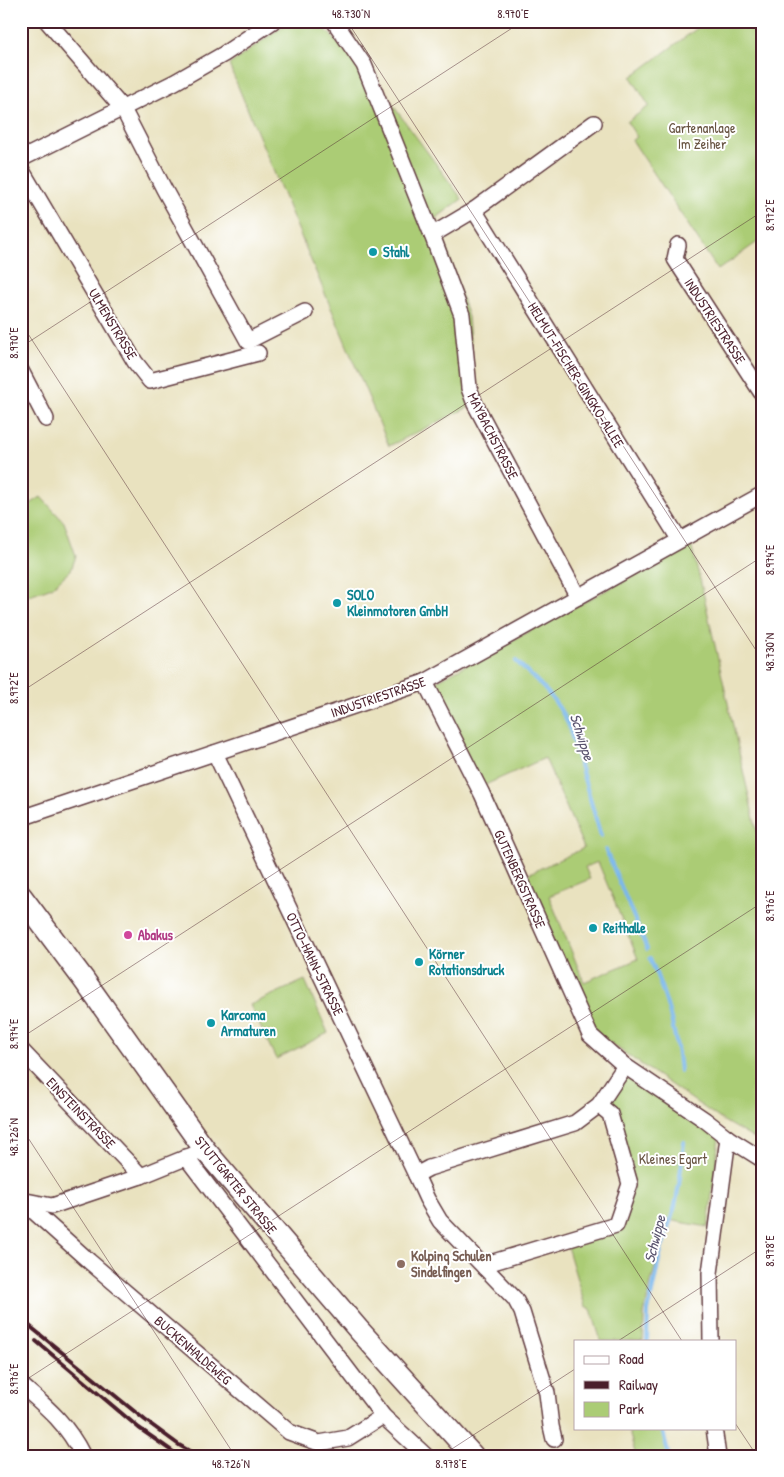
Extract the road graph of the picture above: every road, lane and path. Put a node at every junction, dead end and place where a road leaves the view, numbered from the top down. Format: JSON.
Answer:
{"nodes":[{"id":1,"x":47,"y":21,"type":"edge"},
{"id":2,"x":273,"y":21,"type":"edge"},
{"id":3,"x":334,"y":21,"type":"edge"},
{"id":4,"x":123,"y":109,"type":"junction"},
{"id":5,"x":594,"y":123,"type":"dead end"},
{"id":6,"x":21,"y":159,"type":"edge"},
{"id":7,"x":21,"y":169,"type":"edge"},
{"id":8,"x":474,"y":210,"type":"junction"},
{"id":9,"x":432,"y":235,"type":"junction"},
{"id":10,"x":678,"y":245,"type":"dead end"},
{"id":11,"x":305,"y":312,"type":"dead end"},
{"id":12,"x":258,"y":353,"type":"dead end"},
{"id":13,"x":21,"y":371,"type":"edge"},
{"id":14,"x":763,"y":395,"type":"edge"},
{"id":15,"x":46,"y":419,"type":"dead end"},
{"id":16,"x":763,"y":494,"type":"edge"},
{"id":17,"x":679,"y":540,"type":"junction"},
{"id":18,"x":578,"y":597,"type":"junction"},
{"id":19,"x":425,"y":682,"type":"junction"},
{"id":20,"x":216,"y":753,"type":"junction"},
{"id":21,"x":21,"y":818,"type":"edge"},
{"id":22,"x":21,"y":896,"type":"edge"},
{"id":23,"x":21,"y":1050,"type":"edge"},
{"id":24,"x":625,"y":1066,"type":"junction"},
{"id":25,"x":599,"y":1105,"type":"junction"},
{"id":26,"x":728,"y":1138,"type":"junction"},
{"id":27,"x":195,"y":1154,"type":"junction"},
{"id":28,"x":763,"y":1160,"type":"edge"},
{"id":29,"x":416,"y":1175,"type":"junction"},
{"id":30,"x":140,"y":1176,"type":"junction"},
{"id":31,"x":21,"y":1200,"type":"edge"},
{"id":32,"x":485,"y":1268,"type":"junction"},
{"id":33,"x":710,"y":1340,"type":"edge"},
{"id":34,"x":21,"y":1385,"type":"edge"},
{"id":35,"x":383,"y":1416,"type":"junction"},
{"id":36,"x":714,"y":1430,"type":"edge"},
{"id":37,"x":554,"y":1439,"type":"dead end"},
{"id":38,"x":83,"y":1456,"type":"edge"},
{"id":39,"x":426,"y":1456,"type":"edge"},
{"id":40,"x":473,"y":1456,"type":"edge"},
{"id":41,"x":718,"y":1456,"type":"edge"}],
"edges":[{"from":1,"to":4,"type":"street"},
{"from":2,"to":4,"type":"street"},
{"from":3,"to":9,"type":"street","name":"MAYBACHSTRASSE"},
{"from":4,"to":6,"type":"street"},
{"from":4,"to":11,"type":"street"},
{"from":5,"to":8,"type":"street"},
{"from":7,"to":12,"type":"street","name":"ULMENSTRASSE"},
{"from":8,"to":9,"type":"street"},
{"from":8,"to":17,"type":"street","name":"HELMUT-FISCHER-GINGKO-ALLEE"},
{"from":9,"to":18,"type":"street","name":"MAYBACHSTRASSE"},
{"from":10,"to":14,"type":"street","name":"INDUSTRIESTRASSE"},
{"from":13,"to":15,"type":"street"},
{"from":16,"to":17,"type":"street","name":"INDUSTRIESTRASSE"},
{"from":17,"to":18,"type":"street","name":"INDUSTRIESTRASSE"},
{"from":18,"to":19,"type":"street","name":"INDUSTRIESTRASSE"},
{"from":19,"to":20,"type":"street","name":"INDUSTRIESTRASSE"},
{"from":19,"to":24,"type":"street","name":"GUTENBERGSTRASSE"},
{"from":20,"to":21,"type":"street","name":"INDUSTRIESTRASSE"},
{"from":20,"to":29,"type":"street","name":"OTTO-HAHN-STRASSE"},
{"from":22,"to":27,"type":"street","name":"STUTTGARTER STRASSE"},
{"from":23,"to":30,"type":"street","name":"EINSTEINSTRASSE"},
{"from":24,"to":25,"type":"street"},
{"from":24,"to":26,"type":"street"},
{"from":25,"to":29,"type":"street"},
{"from":25,"to":32,"type":"street"},
{"from":26,"to":28,"type":"street"},
{"from":26,"to":33,"type":"street"},
{"from":27,"to":30,"type":"street","name":"BUCKENHALDEWEG"},
{"from":27,"to":35,"type":"street","name":"STUTTGARTER STRASSE"},
{"from":27,"to":40,"type":"street","name":"STUTTGARTER STRASSE"},
{"from":29,"to":32,"type":"street","name":"OTTO-HAHN-STRASSE"},
{"from":30,"to":31,"type":"street","name":"BUCKENHALDEWEG"},
{"from":31,"to":35,"type":"street","name":"BUCKENHALDEWEG"},
{"from":32,"to":37,"type":"street","name":"OTTO-HAHN-STRASSE"},
{"from":34,"to":38,"type":"street"},
{"from":35,"to":39,"type":"street","name":"STUTTGARTER STRASSE"},
{"from":36,"to":41,"type":"street"}]}
